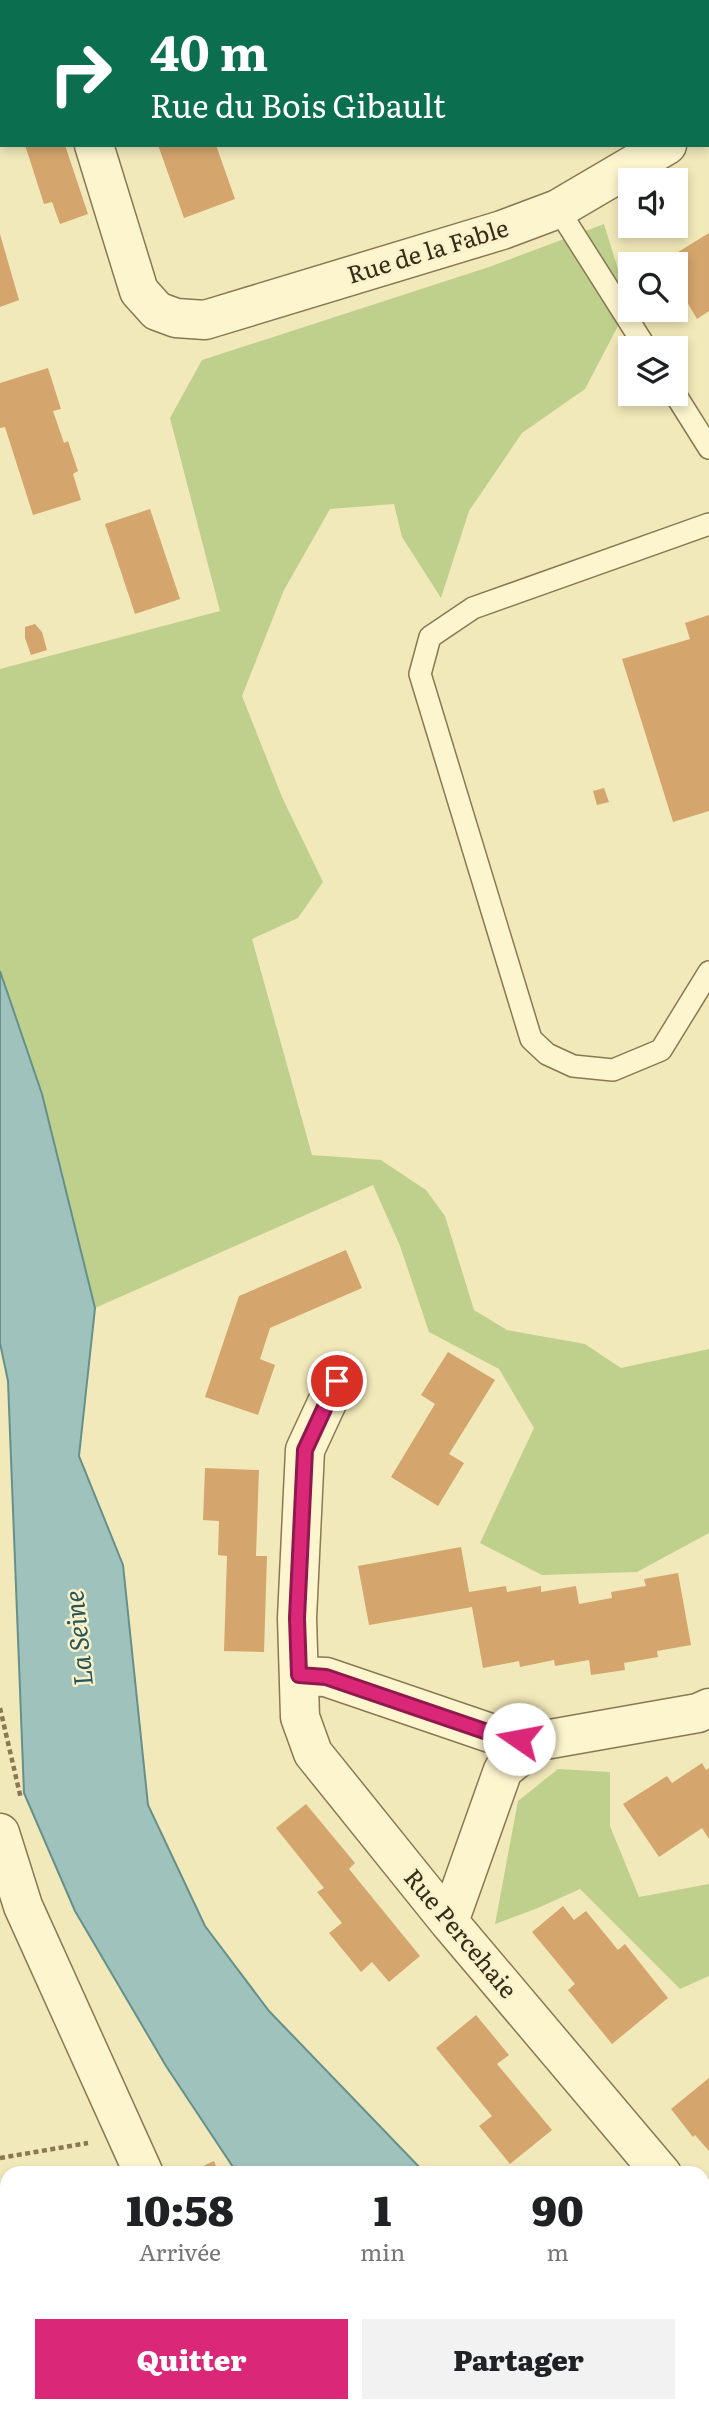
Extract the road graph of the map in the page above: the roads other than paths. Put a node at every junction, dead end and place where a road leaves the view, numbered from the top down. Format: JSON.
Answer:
{"nodes":[{"id":1,"x":95,"y":147,"type":"edge"},
{"id":2,"x":664,"y":147,"type":"edge"},
{"id":3,"x":558,"y":209,"type":"junction"},
{"id":4,"x":638,"y":336,"type":"edge"},
{"id":5,"x":683,"y":406,"type":"edge"},
{"id":6,"x":709,"y":448,"type":"edge"},
{"id":7,"x":709,"y":524,"type":"edge"},
{"id":8,"x":709,"y":972,"type":"edge"},
{"id":9,"x":337,"y":1381,"type":"dead end"},
{"id":10,"x":299,"y":1675,"type":"junction"},
{"id":11,"x":709,"y":1708,"type":"edge"},
{"id":12,"x":539,"y":1741,"type":"junction"},
{"id":13,"x":0,"y":1833,"type":"edge"},
{"id":14,"x":449,"y":1922,"type":"junction"},
{"id":15,"x":140,"y":2166,"type":"edge"},
{"id":16,"x":655,"y":2166,"type":"edge"}],
"edges":[{"from":1,"to":3,"type":"street","name":"Rue de la Fable"},
{"from":2,"to":3,"type":"street","name":"Rue de la Fable"},
{"from":3,"to":4,"type":"lane"},
{"from":5,"to":6,"type":"lane"},
{"from":7,"to":8,"type":"lane"},
{"from":9,"to":10,"type":"street","name":"Rue Percehaie"},
{"from":10,"to":12,"type":"street"},
{"from":10,"to":14,"type":"street","name":"Rue Percehaie"},
{"from":11,"to":12,"type":"street"},
{"from":12,"to":14,"type":"street"},
{"from":13,"to":15,"type":"street"},
{"from":14,"to":16,"type":"street","name":"Rue Percehaie"}]}
